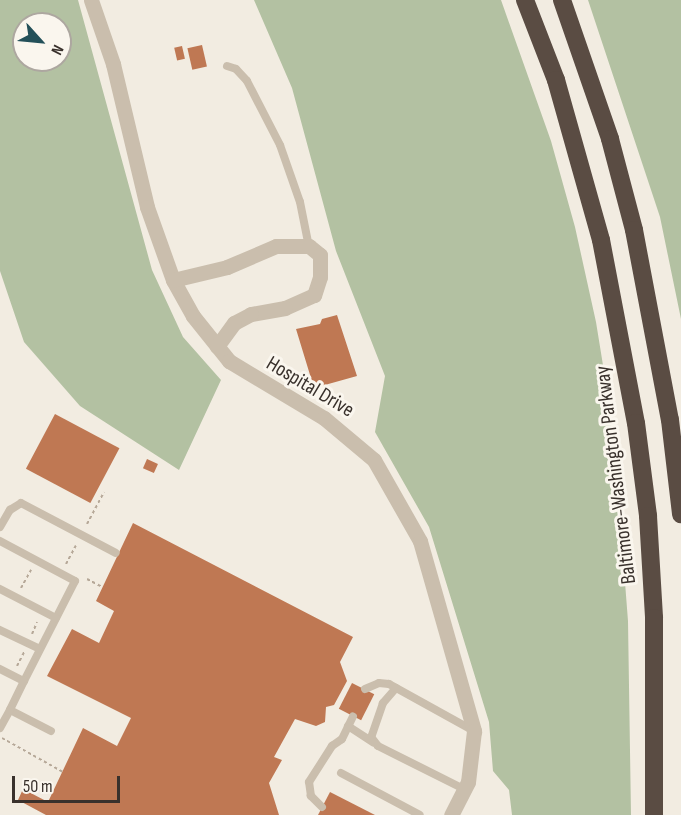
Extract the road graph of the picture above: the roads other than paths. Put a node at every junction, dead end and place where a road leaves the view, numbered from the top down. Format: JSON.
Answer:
{"nodes":[{"id":1,"x":92,"y":0,"type":"edge"},
{"id":2,"x":525,"y":0,"type":"edge"},
{"id":3,"x":562,"y":0,"type":"edge"},
{"id":4,"x":227,"y":66,"type":"dead end"},
{"id":5,"x":309,"y":247,"type":"junction"},
{"id":6,"x":173,"y":280,"type":"junction"},
{"id":7,"x":217,"y":346,"type":"junction"},
{"id":8,"x":681,"y":514,"type":"edge"},
{"id":9,"x":0,"y":527,"type":"edge"},
{"id":10,"x":0,"y":541,"type":"edge"},
{"id":11,"x":116,"y":553,"type":"dead end"},
{"id":12,"x":0,"y":590,"type":"edge"},
{"id":13,"x":56,"y":618,"type":"junction"},
{"id":14,"x":0,"y":630,"type":"edge"},
{"id":15,"x":40,"y":649,"type":"junction"},
{"id":16,"x":0,"y":669,"type":"edge"},
{"id":17,"x":24,"y":681,"type":"junction"},
{"id":18,"x":396,"y":688,"type":"junction"},
{"id":19,"x":365,"y":689,"type":"dead end"},
{"id":20,"x":10,"y":710,"type":"junction"},
{"id":21,"x":353,"y":716,"type":"dead end"},
{"id":22,"x":348,"y":726,"type":"junction"},
{"id":23,"x":0,"y":728,"type":"edge"},
{"id":24,"x":51,"y":731,"type":"dead end"},
{"id":25,"x":474,"y":731,"type":"junction"},
{"id":26,"x":378,"y":746,"type":"junction"},
{"id":27,"x":341,"y":773,"type":"dead end"},
{"id":28,"x":464,"y":789,"type":"junction"},
{"id":29,"x":322,"y":807,"type":"dead end"},
{"id":30,"x":420,"y":815,"type":"edge"},
{"id":31,"x":451,"y":815,"type":"edge"},
{"id":32,"x":654,"y":815,"type":"edge"}],
"edges":[{"from":1,"to":6,"type":"street","name":"Hospital Drive"},
{"from":2,"to":32,"type":"highway","name":"Baltimore-Washington Parkway"},
{"from":3,"to":8,"type":"highway"},
{"from":4,"to":5,"type":"lane"},
{"from":5,"to":6,"type":"street"},
{"from":5,"to":7,"type":"street"},
{"from":6,"to":7,"type":"street","name":"Hospital Drive"},
{"from":7,"to":25,"type":"street","name":"Hospital Drive"},
{"from":9,"to":11,"type":"lane"},
{"from":10,"to":13,"type":"lane"},
{"from":12,"to":13,"type":"lane"},
{"from":13,"to":15,"type":"lane"},
{"from":14,"to":15,"type":"lane"},
{"from":15,"to":17,"type":"lane"},
{"from":16,"to":17,"type":"lane"},
{"from":17,"to":20,"type":"lane"},
{"from":18,"to":19,"type":"lane"},
{"from":18,"to":25,"type":"lane"},
{"from":18,"to":26,"type":"lane"},
{"from":20,"to":23,"type":"lane"},
{"from":20,"to":24,"type":"lane"},
{"from":21,"to":22,"type":"lane"},
{"from":22,"to":26,"type":"lane"},
{"from":22,"to":29,"type":"lane"},
{"from":25,"to":28,"type":"street","name":"Hospital Drive"},
{"from":26,"to":28,"type":"lane"},
{"from":27,"to":30,"type":"lane"},
{"from":28,"to":31,"type":"street","name":"Hospital Drive"}]}
